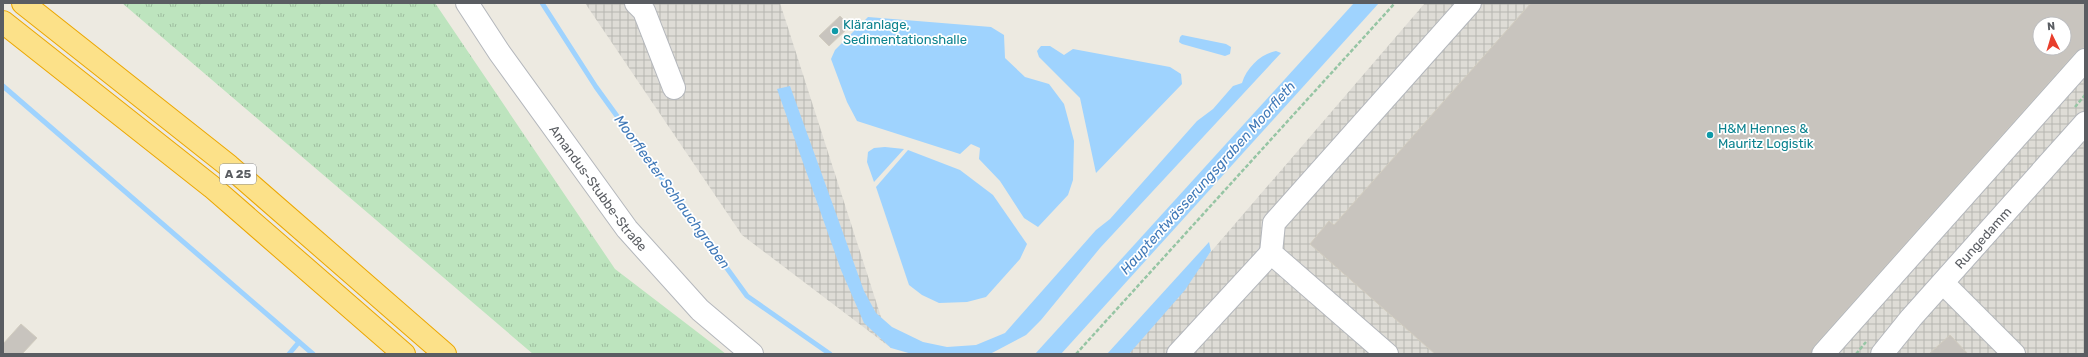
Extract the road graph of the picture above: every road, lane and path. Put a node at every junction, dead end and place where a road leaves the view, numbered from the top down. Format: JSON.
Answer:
{"nodes":[{"id":1,"x":23,"y":3,"type":"edge"},
{"id":2,"x":467,"y":3,"type":"edge"},
{"id":3,"x":1395,"y":3,"type":"edge"},
{"id":4,"x":1470,"y":3,"type":"edge"},
{"id":5,"x":638,"y":4,"type":"edge"},
{"id":6,"x":3,"y":22,"type":"edge"},
{"id":7,"x":2085,"y":60,"type":"edge"},
{"id":8,"x":674,"y":88,"type":"dead end"},
{"id":9,"x":2085,"y":123,"type":"edge"},
{"id":10,"x":1271,"y":253,"type":"junction"},
{"id":11,"x":1943,"y":283,"type":"junction"},
{"id":12,"x":404,"y":354,"type":"edge"},
{"id":13,"x":446,"y":354,"type":"edge"},
{"id":14,"x":752,"y":354,"type":"edge"},
{"id":15,"x":1076,"y":354,"type":"edge"},
{"id":16,"x":1178,"y":354,"type":"edge"},
{"id":17,"x":1387,"y":354,"type":"edge"},
{"id":18,"x":1823,"y":354,"type":"edge"},
{"id":19,"x":1882,"y":354,"type":"edge"},
{"id":20,"x":2014,"y":354,"type":"edge"}],
"edges":[{"from":1,"to":13,"type":"highway","number":"A 25"},
{"from":2,"to":14,"type":"street","name":"Amandus-Stubbe-Straße"},
{"from":3,"to":15,"type":"path"},
{"from":4,"to":10,"type":"street"},
{"from":5,"to":8,"type":"street"},
{"from":6,"to":12,"type":"highway","number":"A 25"},
{"from":7,"to":18,"type":"street"},
{"from":9,"to":11,"type":"street","name":"Rungedamm"},
{"from":10,"to":16,"type":"street"},
{"from":10,"to":17,"type":"street"},
{"from":11,"to":19,"type":"street","name":"Rungedamm"},
{"from":11,"to":20,"type":"street"}]}
